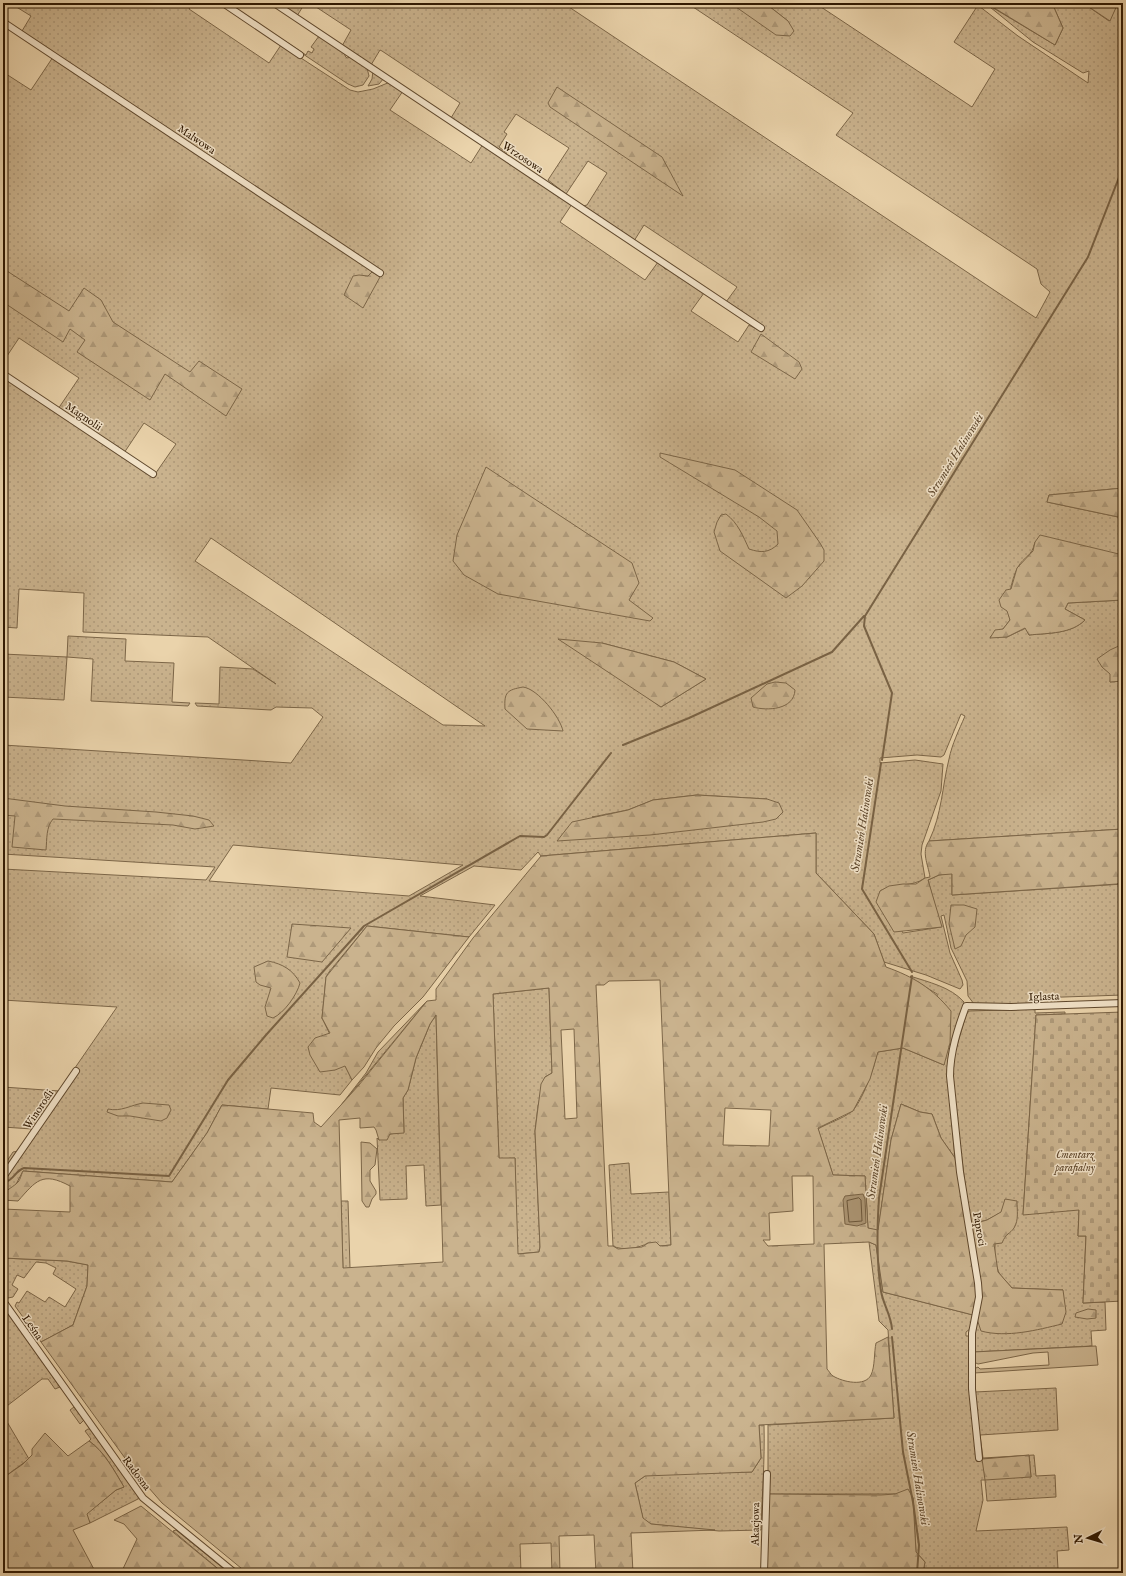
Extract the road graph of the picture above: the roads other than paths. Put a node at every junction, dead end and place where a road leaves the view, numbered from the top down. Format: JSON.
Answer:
{"nodes":[{"id":1,"x":223,"y":3,"type":"edge"},
{"id":2,"x":274,"y":3,"type":"edge"},
{"id":3,"x":3,"y":22,"type":"edge"},
{"id":4,"x":300,"y":55,"type":"dead end"},
{"id":5,"x":380,"y":273,"type":"dead end"},
{"id":6,"x":761,"y":328,"type":"dead end"},
{"id":7,"x":3,"y":374,"type":"edge"},
{"id":8,"x":153,"y":474,"type":"dead end"},
{"id":9,"x":1123,"y":1004,"type":"edge"},
{"id":10,"x":966,"y":1006,"type":"joint"},
{"id":11,"x":76,"y":1071,"type":"dead end"},
{"id":12,"x":3,"y":1177,"type":"edge"},
{"id":13,"x":3,"y":1301,"type":"edge"},
{"id":14,"x":48,"y":1364,"type":"joint"},
{"id":15,"x":979,"y":1458,"type":"dead end"},
{"id":16,"x":767,"y":1474,"type":"dead end"},
{"id":17,"x":235,"y":1573,"type":"edge"},
{"id":18,"x":764,"y":1573,"type":"edge"}],
"edges":[{"from":1,"to":4,"type":"street"},
{"from":2,"to":6,"type":"street","name":"Wrzosowa"},
{"from":3,"to":5,"type":"street","name":"Malwowa"},
{"from":7,"to":8,"type":"street","name":"Magnolii"},
{"from":9,"to":10,"type":"street","name":"Iglasta"},
{"from":10,"to":15,"type":"street","name":"Paproci"},
{"from":11,"to":12,"type":"street","name":"Winorośli"},
{"from":13,"to":14,"type":"street","name":"Leśna"},
{"from":14,"to":17,"type":"street","name":"Radosna"},
{"from":16,"to":18,"type":"street","name":"Akacjowa"}]}
